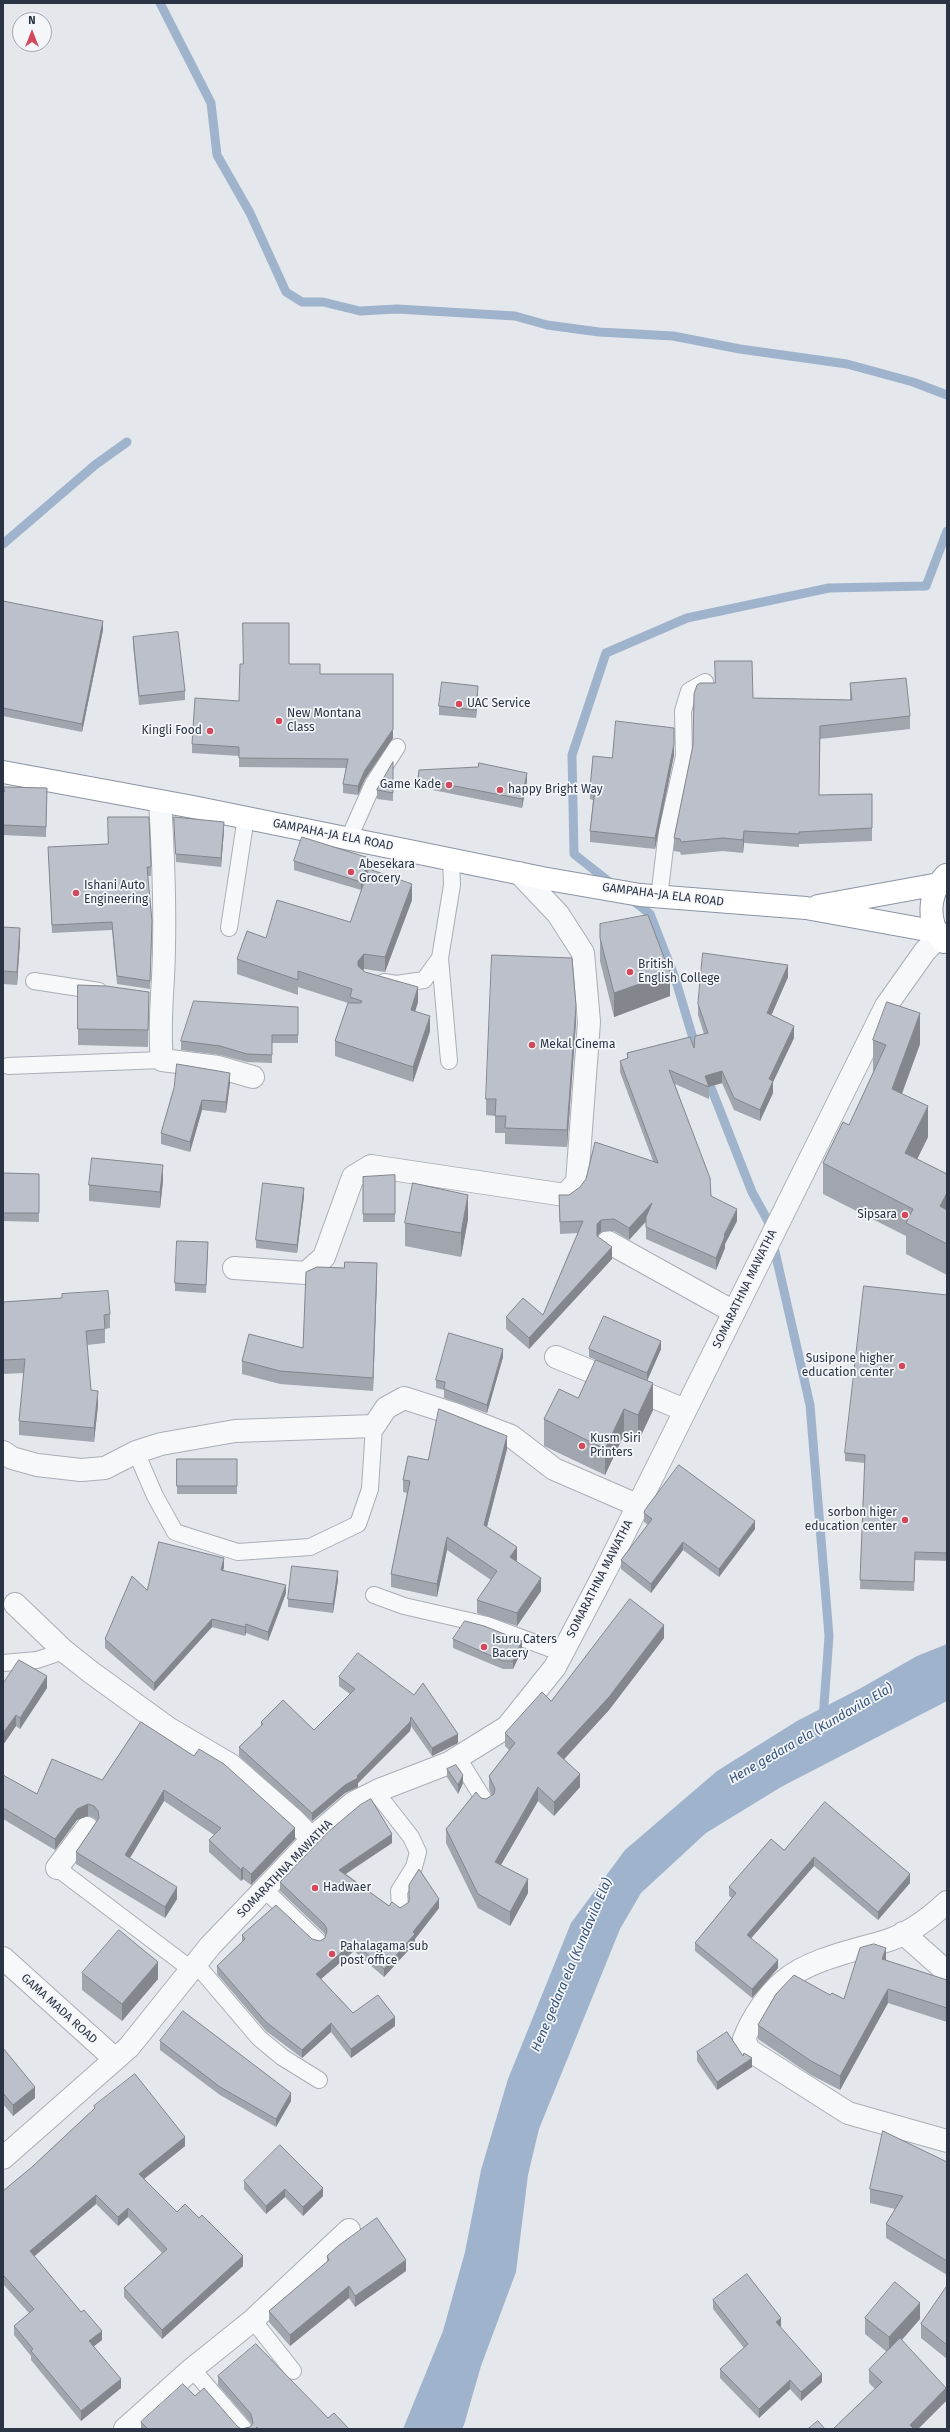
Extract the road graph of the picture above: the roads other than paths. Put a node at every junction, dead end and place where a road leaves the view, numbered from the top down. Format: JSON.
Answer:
{"nodes":[{"id":1,"x":705,"y":682,"type":"edge"},
{"id":2,"x":397,"y":747,"type":"dead end"},
{"id":3,"x":3,"y":772,"type":"edge"},
{"id":4,"x":160,"y":801,"type":"junction"},
{"id":5,"x":246,"y":817,"type":"junction"},
{"id":6,"x":349,"y":838,"type":"junction"},
{"id":7,"x":451,"y":859,"type":"junction"},
{"id":8,"x":520,"y":873,"type":"junction"},
{"id":9,"x":943,"y":879,"type":"edge"},
{"id":10,"x":649,"y":896,"type":"junction"},
{"id":11,"x":806,"y":908,"type":"junction"},
{"id":12,"x":229,"y":928,"type":"dead end"},
{"id":13,"x":942,"y":937,"type":"edge"},
{"id":14,"x":440,"y":958,"type":"junction"},
{"id":15,"x":367,"y":978,"type":"edge"},
{"id":16,"x":34,"y":981,"type":"dead end"},
{"id":17,"x":118,"y":994,"type":"edge"},
{"id":18,"x":162,"y":1060,"type":"junction"},
{"id":19,"x":449,"y":1061,"type":"dead end"},
{"id":20,"x":8,"y":1066,"type":"dead end"},
{"id":21,"x":252,"y":1077,"type":"dead end"},
{"id":22,"x":608,"y":1242,"type":"edge"},
{"id":23,"x":234,"y":1268,"type":"dead end"},
{"id":24,"x":734,"y":1312,"type":"junction"},
{"id":25,"x":556,"y":1356,"type":"dead end"},
{"id":26,"x":685,"y":1410,"type":"junction"},
{"id":27,"x":374,"y":1426,"type":"junction"},
{"id":28,"x":3,"y":1452,"type":"edge"},
{"id":29,"x":136,"y":1452,"type":"junction"},
{"id":30,"x":637,"y":1505,"type":"junction"},
{"id":31,"x":374,"y":1595,"type":"dead end"},
{"id":32,"x":14,"y":1604,"type":"dead end"},
{"id":33,"x":64,"y":1651,"type":"junction"},
{"id":34,"x":562,"y":1653,"type":"junction"},
{"id":35,"x":3,"y":1664,"type":"edge"},
{"id":36,"x":458,"y":1758,"type":"junction"},
{"id":37,"x":375,"y":1791,"type":"junction"},
{"id":38,"x":486,"y":1803,"type":"edge"},
{"id":39,"x":87,"y":1828,"type":"dead end"},
{"id":40,"x":312,"y":1839,"type":"junction"},
{"id":41,"x":57,"y":1868,"type":"joint"},
{"id":42,"x":264,"y":1889,"type":"junction"},
{"id":43,"x":947,"y":1902,"type":"edge"},
{"id":44,"x":400,"y":1907,"type":"edge"},
{"id":45,"x":903,"y":1933,"type":"junction"},
{"id":46,"x":318,"y":1941,"type":"edge"},
{"id":47,"x":3,"y":1958,"type":"edge"},
{"id":48,"x":194,"y":1967,"type":"junction"},
{"id":49,"x":947,"y":1972,"type":"edge"},
{"id":50,"x":115,"y":2060,"type":"junction"},
{"id":51,"x":319,"y":2080,"type":"dead end"},
{"id":52,"x":947,"y":2141,"type":"edge"},
{"id":53,"x":3,"y":2158,"type":"edge"},
{"id":54,"x":349,"y":2230,"type":"dead end"},
{"id":55,"x":252,"y":2320,"type":"junction"},
{"id":56,"x":192,"y":2369,"type":"junction"},
{"id":57,"x":293,"y":2371,"type":"dead end"},
{"id":58,"x":124,"y":2429,"type":"edge"},
{"id":59,"x":244,"y":2429,"type":"edge"}],
"edges":[{"from":1,"to":10,"type":"lane"},
{"from":2,"to":6,"type":"lane"},
{"from":3,"to":4,"type":"highway","name":"GAMPAHA-JA ELA ROAD"},
{"from":4,"to":5,"type":"highway","name":"GAMPAHA-JA ELA ROAD"},
{"from":4,"to":18,"type":"street"},
{"from":5,"to":6,"type":"highway","name":"GAMPAHA-JA ELA ROAD"},
{"from":5,"to":12,"type":"lane"},
{"from":6,"to":7,"type":"highway","name":"GAMPAHA-JA ELA ROAD"},
{"from":7,"to":8,"type":"highway","name":"GAMPAHA-JA ELA ROAD"},
{"from":7,"to":14,"type":"lane"},
{"from":8,"to":10,"type":"highway","name":"GAMPAHA-JA ELA ROAD"},
{"from":8,"to":23,"type":"street"},
{"from":9,"to":11,"type":"highway","name":"GAMPAHA-JA ELA ROAD"},
{"from":9,"to":13,"type":"highway"},
{"from":10,"to":11,"type":"highway","name":"GAMPAHA-JA ELA ROAD"},
{"from":11,"to":13,"type":"highway","name":"GAMPAHA-JA ELA ROAD"},
{"from":13,"to":24,"type":"street","name":"SOMARATHNA MAWATHA"},
{"from":14,"to":15,"type":"lane"},
{"from":14,"to":19,"type":"lane"},
{"from":16,"to":17,"type":"lane"},
{"from":18,"to":20,"type":"lane"},
{"from":18,"to":21,"type":"street"},
{"from":22,"to":24,"type":"street"},
{"from":24,"to":26,"type":"street","name":"SOMARATHNA MAWATHA"},
{"from":25,"to":26,"type":"street"},
{"from":26,"to":30,"type":"street","name":"SOMARATHNA MAWATHA"},
{"from":27,"to":29,"type":"street"},
{"from":27,"to":29,"type":"lane"},
{"from":27,"to":30,"type":"street"},
{"from":28,"to":29,"type":"street"},
{"from":30,"to":34,"type":"street","name":"SOMARATHNA MAWATHA"},
{"from":31,"to":34,"type":"lane"},
{"from":32,"to":33,"type":"street"},
{"from":33,"to":35,"type":"lane"},
{"from":33,"to":40,"type":"street"},
{"from":34,"to":36,"type":"street","name":"SOMARATHNA MAWATHA"},
{"from":36,"to":37,"type":"street","name":"SOMARATHNA MAWATHA"},
{"from":36,"to":38,"type":"lane"},
{"from":37,"to":40,"type":"street","name":"SOMARATHNA MAWATHA"},
{"from":37,"to":44,"type":"lane"},
{"from":39,"to":41,"type":"street"},
{"from":40,"to":42,"type":"street","name":"SOMARATHNA MAWATHA"},
{"from":41,"to":48,"type":"lane"},
{"from":42,"to":46,"type":"lane"},
{"from":42,"to":48,"type":"street","name":"SOMARATHNA MAWATHA"},
{"from":43,"to":45,"type":"street"},
{"from":45,"to":49,"type":"street"},
{"from":45,"to":52,"type":"street"},
{"from":47,"to":50,"type":"street","name":"GAMA MADA ROAD"},
{"from":48,"to":50,"type":"street","name":"SOMARATHNA MAWATHA"},
{"from":48,"to":51,"type":"lane"},
{"from":50,"to":53,"type":"street","name":"SOMARATHNA MAWATHA"},
{"from":54,"to":55,"type":"street"},
{"from":55,"to":56,"type":"street"},
{"from":55,"to":57,"type":"lane"},
{"from":56,"to":58,"type":"street"},
{"from":56,"to":59,"type":"lane"}]}
